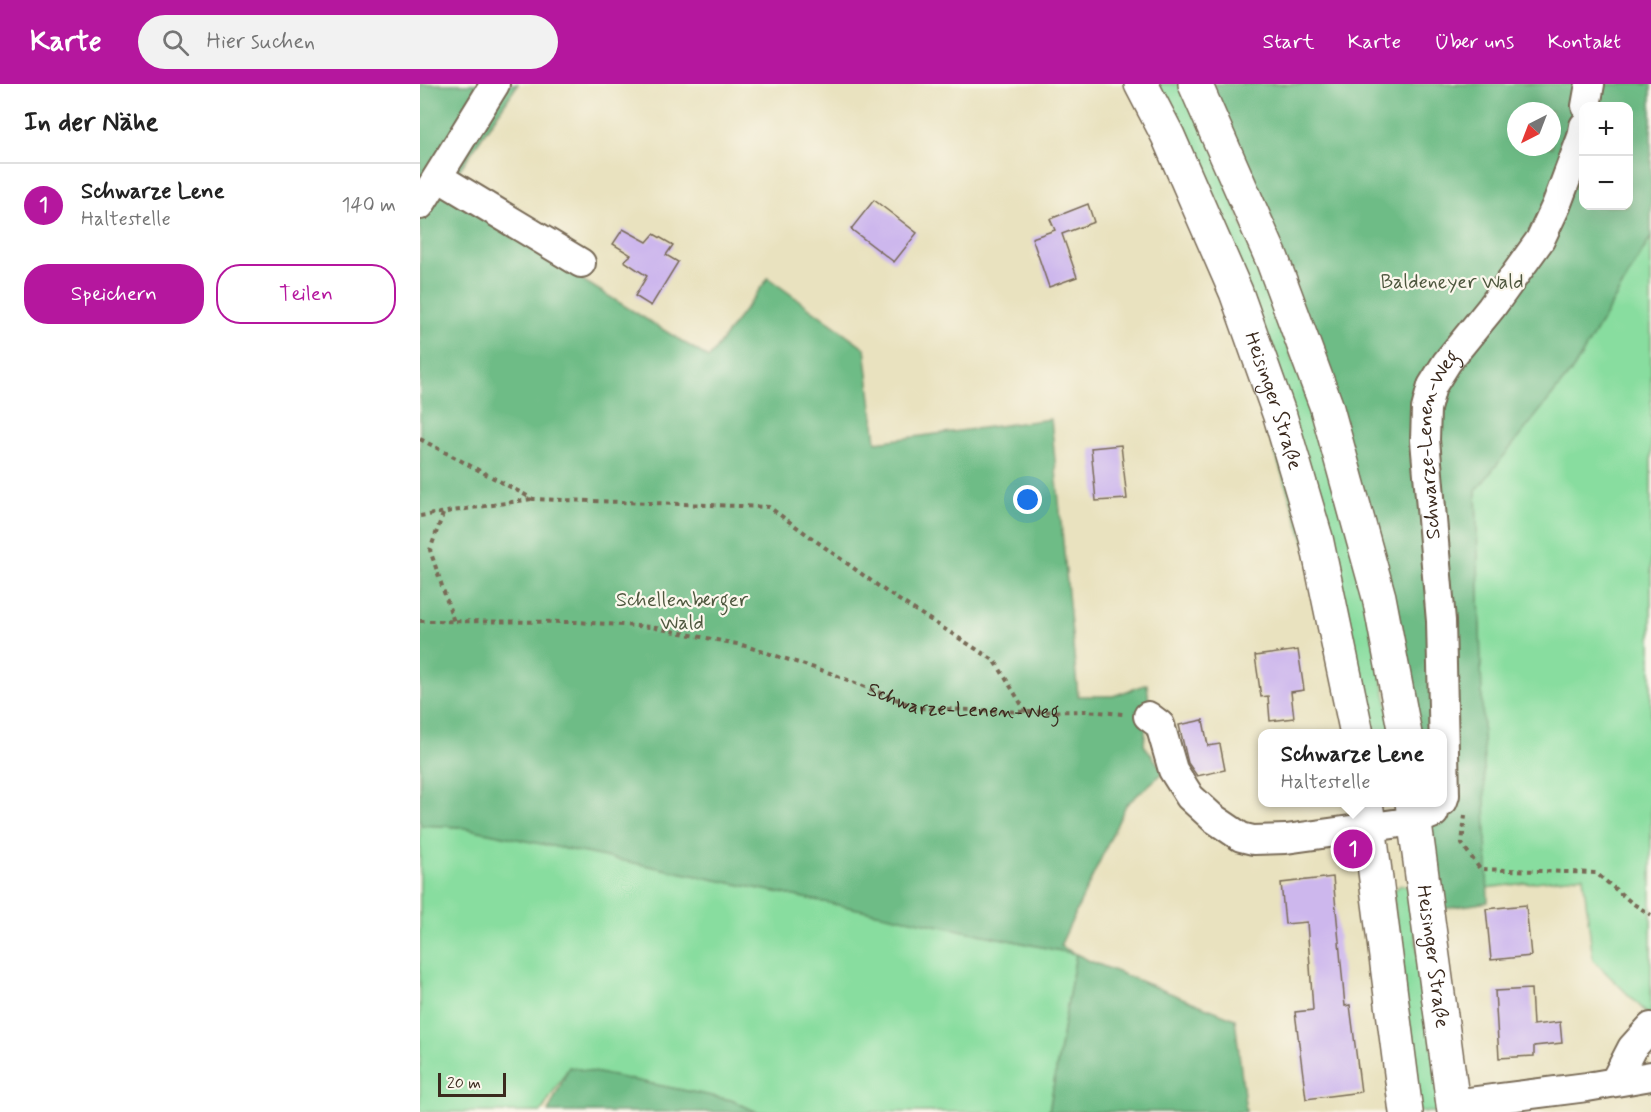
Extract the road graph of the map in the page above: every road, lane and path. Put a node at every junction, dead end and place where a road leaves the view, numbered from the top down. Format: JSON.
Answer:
{"nodes":[{"id":1,"x":495,"y":84,"type":"edge"},
{"id":2,"x":1141,"y":84,"type":"edge"},
{"id":3,"x":1195,"y":84,"type":"edge"},
{"id":4,"x":1590,"y":84,"type":"edge"},
{"id":5,"x":1587,"y":102,"type":"edge"},
{"id":6,"x":1579,"y":145,"type":"edge"},
{"id":7,"x":438,"y":177,"type":"junction"},
{"id":8,"x":420,"y":205,"type":"edge"},
{"id":9,"x":581,"y":263,"type":"dead end"},
{"id":10,"x":420,"y":440,"type":"edge"},
{"id":11,"x":532,"y":498,"type":"junction"},
{"id":12,"x":443,"y":514,"type":"junction"},
{"id":13,"x":420,"y":516,"type":"edge"},
{"id":14,"x":420,"y":621,"type":"edge"},
{"id":15,"x":454,"y":622,"type":"junction"},
{"id":16,"x":1027,"y":712,"type":"junction"},
{"id":17,"x":1148,"y":716,"type":"joint"},
{"id":18,"x":1357,"y":729,"type":"edge"},
{"id":19,"x":1404,"y":729,"type":"edge"},
{"id":20,"x":1445,"y":729,"type":"edge"},
{"id":21,"x":1450,"y":805,"type":"edge"},
{"id":22,"x":1447,"y":807,"type":"edge"},
{"id":23,"x":1413,"y":812,"type":"edge"},
{"id":24,"x":1368,"y":815,"type":"edge"},
{"id":25,"x":1651,"y":915,"type":"edge"},
{"id":26,"x":1651,"y":1027,"type":"edge"},
{"id":27,"x":1651,"y":1076,"type":"edge"},
{"id":28,"x":1615,"y":1081,"type":"junction"},
{"id":29,"x":1453,"y":1108,"type":"edge"},
{"id":30,"x":1406,"y":1112,"type":"edge"}],
"edges":[{"from":1,"to":7,"type":"street"},
{"from":2,"to":18,"type":"main road","name":"Heisinger Straße"},
{"from":3,"to":19,"type":"main road"},
{"from":4,"to":5,"type":"street"},
{"from":6,"to":20,"type":"street","name":"Schwarze-Lenen-Weg"},
{"from":7,"to":8,"type":"street"},
{"from":7,"to":9,"type":"street"},
{"from":10,"to":11,"type":"path"},
{"from":11,"to":12,"type":"path"},
{"from":11,"to":16,"type":"path"},
{"from":12,"to":13,"type":"path"},
{"from":12,"to":15,"type":"path"},
{"from":14,"to":15,"type":"path","name":"Schwarze-Lenen-Weg"},
{"from":15,"to":16,"type":"path","name":"Schwarze-Lenen-Weg"},
{"from":16,"to":17,"type":"path","name":"Schwarze-Lenen-Weg"},
{"from":17,"to":24,"type":"street"},
{"from":21,"to":25,"type":"path"},
{"from":22,"to":23,"type":"street"},
{"from":23,"to":24,"type":"street"},
{"from":23,"to":29,"type":"main road","name":"Heisinger Straße"},
{"from":24,"to":30,"type":"main road"},
{"from":26,"to":28,"type":"street"},
{"from":27,"to":28,"type":"street"},
{"from":28,"to":29,"type":"street"}]}
